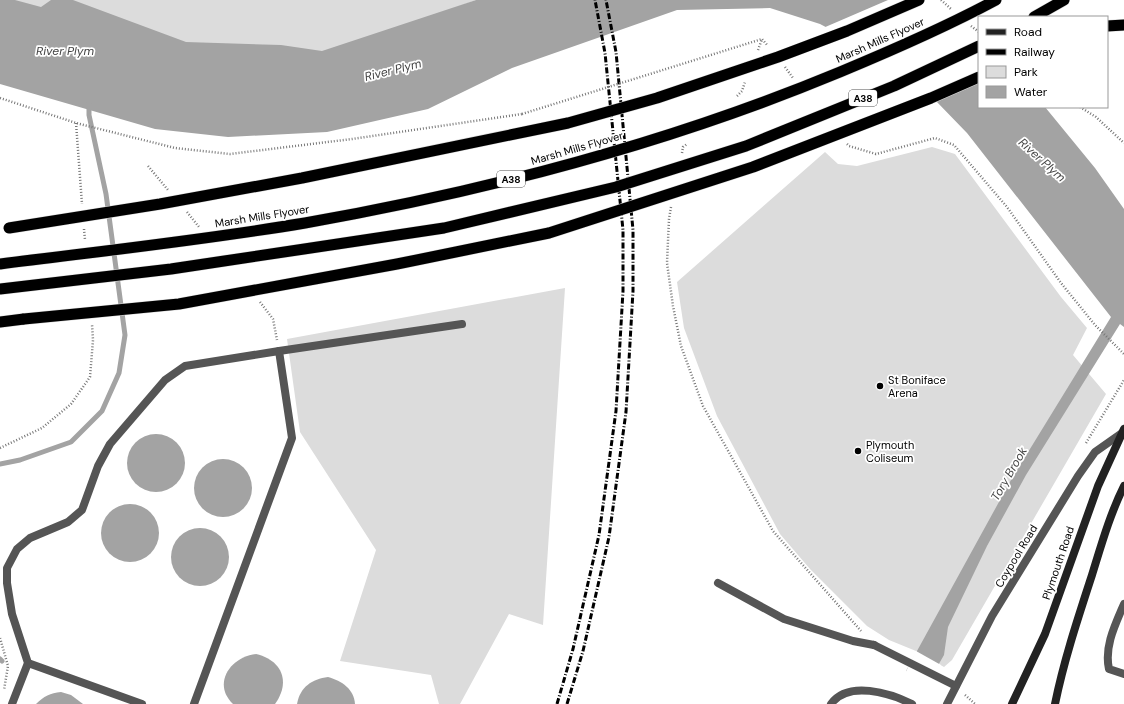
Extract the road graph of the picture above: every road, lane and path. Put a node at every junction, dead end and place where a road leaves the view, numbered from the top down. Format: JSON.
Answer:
{"nodes":[{"id":1,"x":919,"y":0,"type":"edge"},
{"id":2,"x":996,"y":0,"type":"edge"},
{"id":3,"x":1064,"y":0,"type":"edge"},
{"id":4,"x":1036,"y":16,"type":"edge"},
{"id":5,"x":1124,"y":25,"type":"edge"},
{"id":6,"x":1108,"y":26,"type":"edge"},
{"id":7,"x":762,"y":39,"type":"junction"},
{"id":8,"x":978,"y":46,"type":"edge"},
{"id":9,"x":772,"y":51,"type":"dead end"},
{"id":10,"x":757,"y":52,"type":"dead end"},
{"id":11,"x":782,"y":63,"type":"dead end"},
{"id":12,"x":978,"y":77,"type":"edge"},
{"id":13,"x":747,"y":78,"type":"dead end"},
{"id":14,"x":796,"y":81,"type":"dead end"},
{"id":15,"x":0,"y":98,"type":"edge"},
{"id":16,"x":731,"y":101,"type":"dead end"},
{"id":17,"x":1082,"y":108,"type":"edge"},
{"id":18,"x":844,"y":140,"type":"dead end"},
{"id":19,"x":689,"y":142,"type":"dead end"},
{"id":20,"x":1124,"y":143,"type":"edge"},
{"id":21,"x":682,"y":154,"type":"dead end"},
{"id":22,"x":672,"y":204,"type":"dead end"},
{"id":23,"x":4,"y":228,"type":"edge"},
{"id":24,"x":0,"y":264,"type":"edge"},
{"id":25,"x":0,"y":289,"type":"edge"},
{"id":26,"x":0,"y":322,"type":"edge"},
{"id":27,"x":462,"y":324,"type":"dead end"},
{"id":28,"x":279,"y":350,"type":"junction"},
{"id":29,"x":1124,"y":354,"type":"edge"},
{"id":30,"x":1123,"y":431,"type":"edge"},
{"id":31,"x":1124,"y":486,"type":"edge"},
{"id":32,"x":718,"y":583,"type":"dead end"},
{"id":33,"x":1124,"y":604,"type":"edge"},
{"id":34,"x":862,"y":632,"type":"dead end"},
{"id":35,"x":0,"y":638,"type":"edge"},
{"id":36,"x":28,"y":663,"type":"junction"},
{"id":37,"x":1124,"y":674,"type":"edge"},
{"id":38,"x":956,"y":686,"type":"junction"},
{"id":39,"x":3,"y":693,"type":"dead end"},
{"id":40,"x":12,"y":704,"type":"edge"},
{"id":41,"x":142,"y":704,"type":"edge"},
{"id":42,"x":194,"y":704,"type":"edge"},
{"id":43,"x":831,"y":704,"type":"edge"},
{"id":44,"x":912,"y":704,"type":"edge"},
{"id":45,"x":947,"y":704,"type":"edge"},
{"id":46,"x":1012,"y":704,"type":"edge"},
{"id":47,"x":1055,"y":704,"type":"edge"}],
"edges":[{"from":1,"to":23,"type":"highway","bridge":true},
{"from":2,"to":24,"type":"highway","name":"Marsh Mills Flyover","number":"A38","bridge":true},
{"from":3,"to":4,"type":"highway"},
{"from":5,"to":6,"type":"highway"},
{"from":7,"to":9,"type":"path"},
{"from":7,"to":10,"type":"path"},
{"from":7,"to":15,"type":"path","bridge":true},
{"from":8,"to":25,"type":"highway","number":"A38","bridge":true},
{"from":11,"to":14,"type":"path"},
{"from":12,"to":26,"type":"highway","number":"A38","bridge":true},
{"from":13,"to":16,"type":"path"},
{"from":17,"to":20,"type":"path"},
{"from":18,"to":29,"type":"path"},
{"from":19,"to":21,"type":"path"},
{"from":22,"to":34,"type":"path"},
{"from":27,"to":28,"type":"street"},
{"from":28,"to":36,"type":"street"},
{"from":28,"to":42,"type":"street"},
{"from":30,"to":38,"type":"street","name":"Coypool Road"},
{"from":30,"to":46,"type":"main road","name":"Plymouth Road"},
{"from":31,"to":47,"type":"main road"},
{"from":32,"to":38,"type":"street"},
{"from":33,"to":37,"type":"street"},
{"from":35,"to":39,"type":"path"},
{"from":36,"to":40,"type":"street"},
{"from":36,"to":41,"type":"street"},
{"from":38,"to":45,"type":"street","name":"Coypool Road"},
{"from":43,"to":44,"type":"street"}]}
